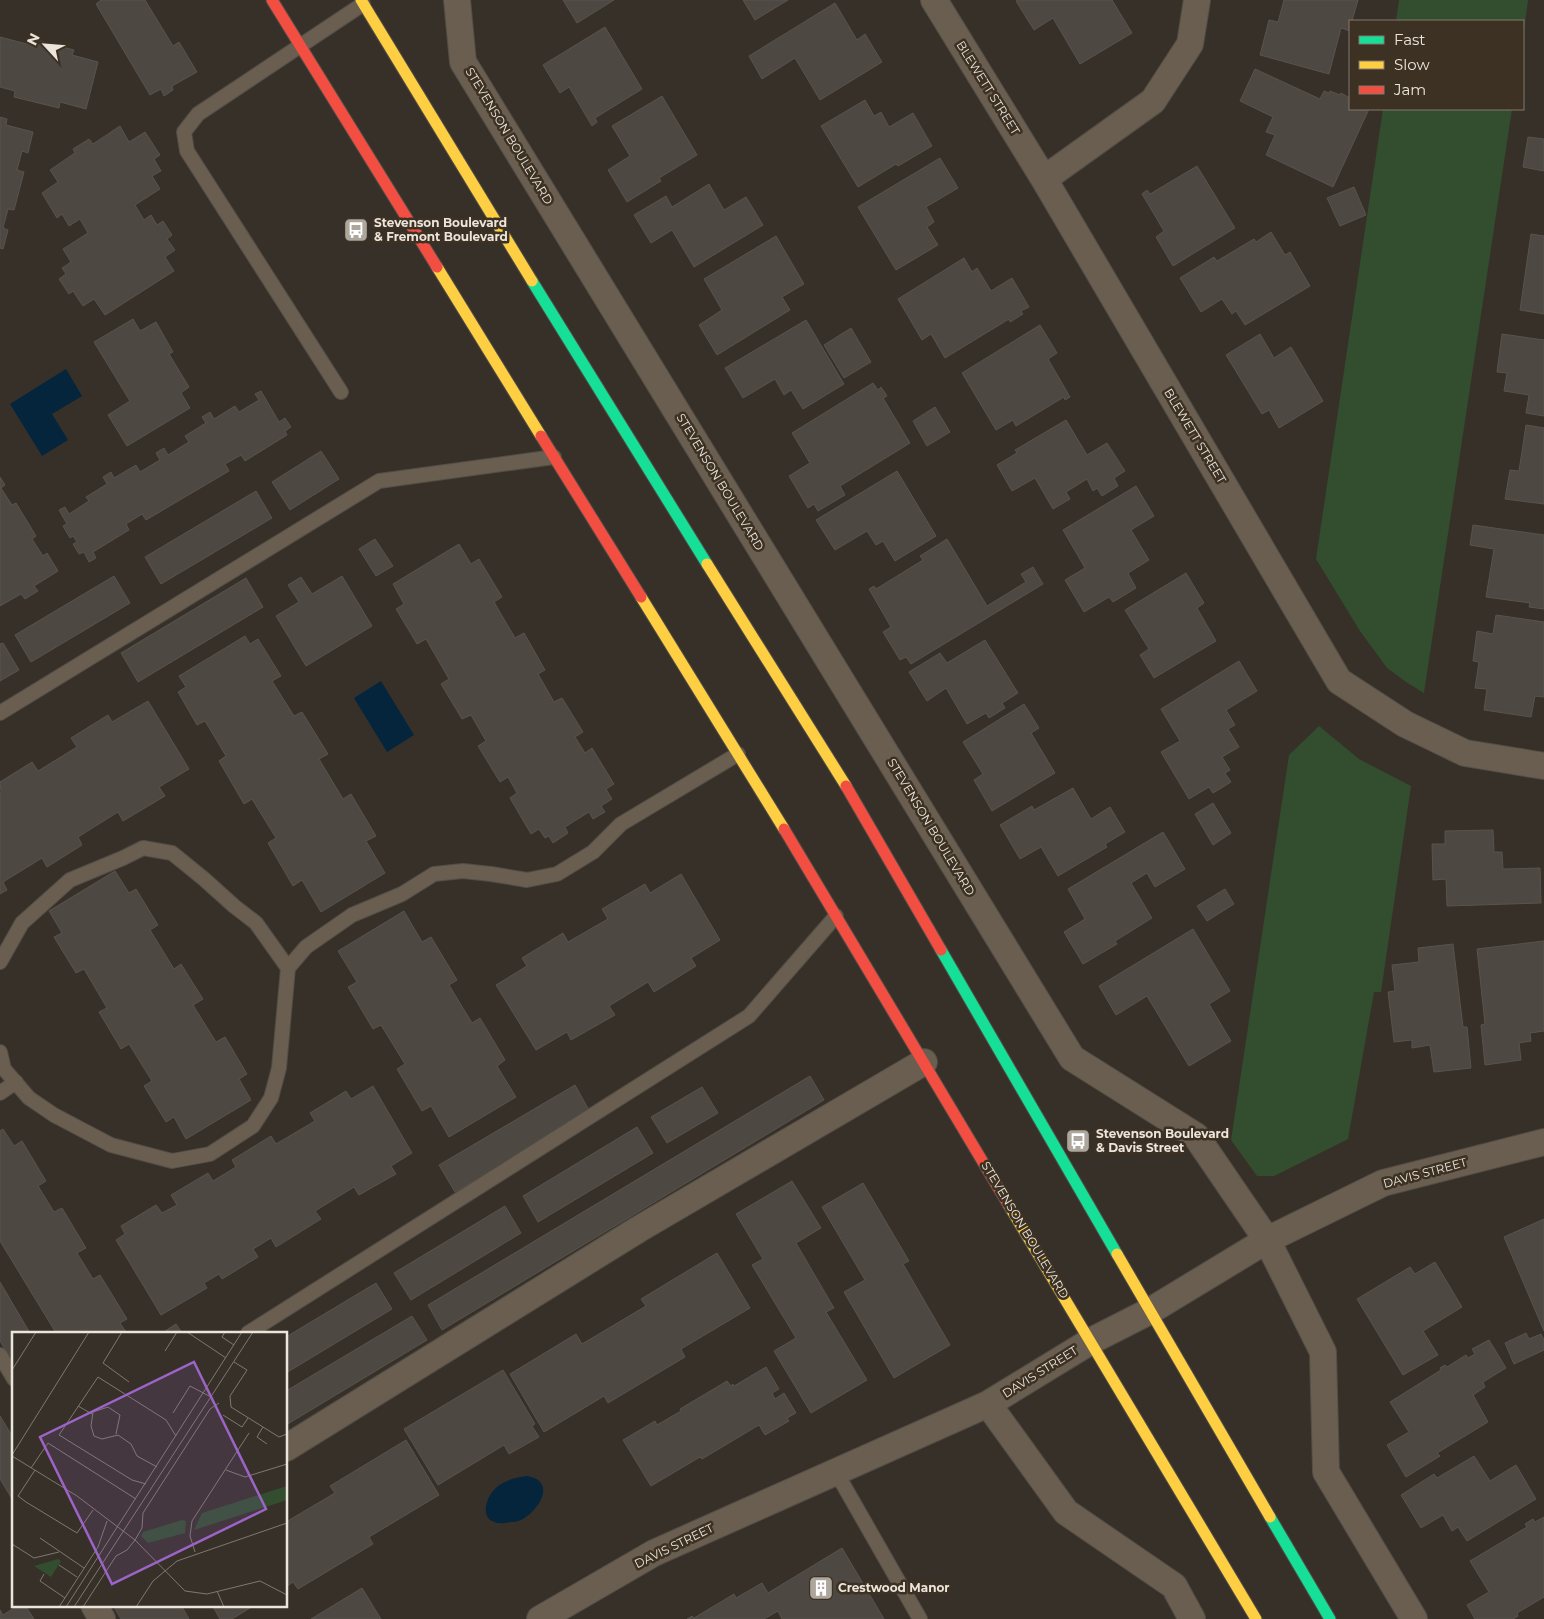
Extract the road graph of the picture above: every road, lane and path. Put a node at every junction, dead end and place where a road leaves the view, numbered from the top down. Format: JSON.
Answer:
{"nodes":[{"id":1,"x":272,"y":0,"type":"edge"},
{"id":2,"x":457,"y":0,"type":"edge"},
{"id":3,"x":934,"y":0,"type":"edge"},
{"id":4,"x":1197,"y":0,"type":"edge"},
{"id":5,"x":362,"y":2,"type":"edge"},
{"id":6,"x":300,"y":46,"type":"junction"},
{"id":7,"x":1044,"y":179,"type":"junction"},
{"id":8,"x":341,"y":392,"type":"dead end"},
{"id":9,"x":554,"y":457,"type":"junction"},
{"id":10,"x":0,"y":713,"type":"edge"},
{"id":11,"x":738,"y":754,"type":"junction"},
{"id":12,"x":1544,"y":766,"type":"edge"},
{"id":13,"x":836,"y":916,"type":"junction"},
{"id":14,"x":0,"y":962,"type":"edge"},
{"id":15,"x":288,"y":968,"type":"junction"},
{"id":16,"x":0,"y":1052,"type":"edge"},
{"id":17,"x":924,"y":1062,"type":"junction"},
{"id":18,"x":16,"y":1082,"type":"junction"},
{"id":19,"x":0,"y":1093,"type":"edge"},
{"id":20,"x":1544,"y":1142,"type":"edge"},
{"id":21,"x":1267,"y":1240,"type":"junction"},
{"id":22,"x":1150,"y":1311,"type":"junction"},
{"id":23,"x":250,"y":1332,"type":"edge"},
{"id":24,"x":1091,"y":1341,"type":"junction"},
{"id":25,"x":0,"y":1355,"type":"edge"},
{"id":26,"x":12,"y":1375,"type":"edge"},
{"id":27,"x":988,"y":1404,"type":"junction"},
{"id":28,"x":288,"y":1447,"type":"edge"},
{"id":29,"x":836,"y":1472,"type":"junction"},
{"id":30,"x":95,"y":1606,"type":"edge"},
{"id":31,"x":102,"y":1619,"type":"edge"},
{"id":32,"x":540,"y":1619,"type":"edge"},
{"id":33,"x":920,"y":1619,"type":"edge"},
{"id":34,"x":1192,"y":1619,"type":"edge"},
{"id":35,"x":1256,"y":1619,"type":"edge"},
{"id":36,"x":1330,"y":1619,"type":"edge"},
{"id":37,"x":1414,"y":1619,"type":"edge"}],
"edges":[{"from":1,"to":6,"type":"main road","name":"STEVENSON BOULEVARD"},
{"from":2,"to":21,"type":"street","name":"STEVENSON BOULEVARD"},
{"from":3,"to":7,"type":"street","name":"BLEWETT STREET"},
{"from":4,"to":7,"type":"street"},
{"from":5,"to":6,"type":"lane"},
{"from":5,"to":22,"type":"main road"},
{"from":6,"to":8,"type":"lane"},
{"from":6,"to":9,"type":"main road","name":"STEVENSON BOULEVARD"},
{"from":7,"to":12,"type":"street","name":"BLEWETT STREET"},
{"from":9,"to":10,"type":"lane"},
{"from":9,"to":11,"type":"main road","name":"STEVENSON BOULEVARD"},
{"from":11,"to":13,"type":"main road","name":"STEVENSON BOULEVARD"},
{"from":11,"to":15,"type":"lane"},
{"from":13,"to":17,"type":"main road","name":"STEVENSON BOULEVARD"},
{"from":13,"to":23,"type":"lane"},
{"from":14,"to":15,"type":"lane"},
{"from":15,"to":18,"type":"lane"},
{"from":16,"to":18,"type":"lane"},
{"from":17,"to":24,"type":"main road","name":"STEVENSON BOULEVARD"},
{"from":17,"to":28,"type":"street"},
{"from":18,"to":19,"type":"lane"},
{"from":20,"to":21,"type":"street","name":"DAVIS STREET"},
{"from":21,"to":22,"type":"street","name":"DAVIS STREET"},
{"from":21,"to":37,"type":"street","name":"STEVENSON BOULEVARD"},
{"from":22,"to":24,"type":"street","name":"DAVIS STREET"},
{"from":22,"to":36,"type":"main road"},
{"from":24,"to":27,"type":"street","name":"DAVIS STREET"},
{"from":24,"to":35,"type":"main road","name":"STEVENSON BOULEVARD"},
{"from":25,"to":26,"type":"lane"},
{"from":27,"to":29,"type":"street","name":"DAVIS STREET"},
{"from":27,"to":34,"type":"street"},
{"from":29,"to":32,"type":"street","name":"DAVIS STREET"},
{"from":29,"to":33,"type":"lane"},
{"from":30,"to":31,"type":"street"}]}
